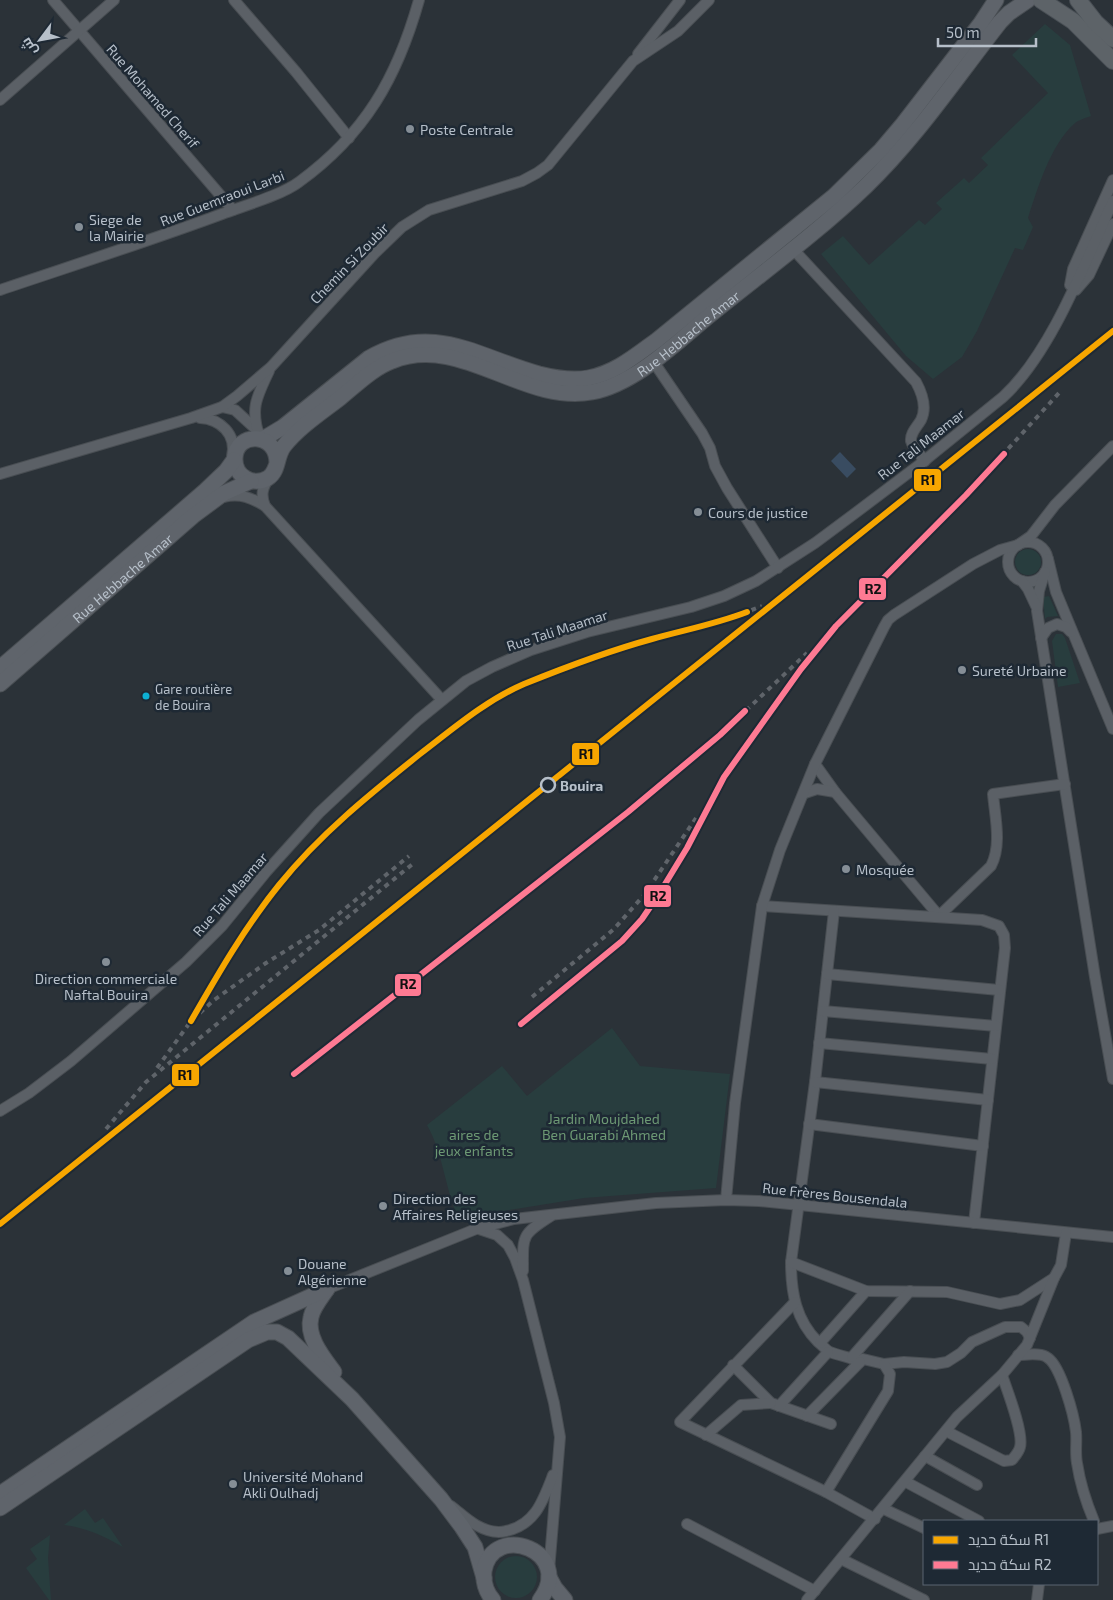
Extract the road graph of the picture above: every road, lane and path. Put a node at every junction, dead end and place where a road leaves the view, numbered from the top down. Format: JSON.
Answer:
{"nodes":[{"id":1,"x":52,"y":0,"type":"edge"},
{"id":2,"x":114,"y":0,"type":"edge"},
{"id":3,"x":234,"y":0,"type":"edge"},
{"id":4,"x":419,"y":0,"type":"edge"},
{"id":5,"x":680,"y":0,"type":"edge"},
{"id":6,"x":709,"y":0,"type":"edge"},
{"id":7,"x":996,"y":0,"type":"edge"},
{"id":8,"x":1028,"y":0,"type":"edge"},
{"id":9,"x":1041,"y":0,"type":"edge"},
{"id":10,"x":1078,"y":0,"type":"edge"},
{"id":11,"x":79,"y":31,"type":"junction"},
{"id":12,"x":1110,"y":36,"type":"edge"},
{"id":13,"x":633,"y":61,"type":"junction"},
{"id":14,"x":1113,"y":61,"type":"edge"},
{"id":15,"x":0,"y":100,"type":"edge"},
{"id":16,"x":349,"y":138,"type":"junction"},
{"id":17,"x":1113,"y":180,"type":"edge"},
{"id":18,"x":1113,"y":201,"type":"edge"},
{"id":19,"x":233,"y":210,"type":"junction"},
{"id":20,"x":1113,"y":224,"type":"edge"},
{"id":21,"x":792,"y":248,"type":"junction"},
{"id":22,"x":0,"y":290,"type":"edge"},
{"id":23,"x":1068,"y":298,"type":"junction"},
{"id":24,"x":653,"y":361,"type":"junction"},
{"id":25,"x":271,"y":367,"type":"junction"},
{"id":26,"x":227,"y":408,"type":"junction"},
{"id":27,"x":191,"y":418,"type":"junction"},
{"id":28,"x":228,"y":432,"type":"junction"},
{"id":29,"x":260,"y":436,"type":"junction"},
{"id":30,"x":1113,"y":446,"type":"edge"},
{"id":31,"x":232,"y":457,"type":"junction"},
{"id":32,"x":925,"y":461,"type":"junction"},
{"id":33,"x":274,"y":469,"type":"junction"},
{"id":34,"x":0,"y":474,"type":"edge"},
{"id":35,"x":251,"y":481,"type":"junction"},
{"id":36,"x":212,"y":501,"type":"junction"},
{"id":37,"x":265,"y":506,"type":"junction"},
{"id":38,"x":1045,"y":520,"type":"junction"},
{"id":39,"x":1018,"y":545,"type":"junction"},
{"id":40,"x":1047,"y":556,"type":"junction"},
{"id":41,"x":983,"y":558,"type":"junction"},
{"id":42,"x":1009,"y":567,"type":"junction"},
{"id":43,"x":778,"y":568,"type":"junction"},
{"id":44,"x":1046,"y":572,"type":"junction"},
{"id":45,"x":1022,"y":581,"type":"junction"},
{"id":46,"x":1055,"y":590,"type":"junction"},
{"id":47,"x":1038,"y":591,"type":"junction"},
{"id":48,"x":1037,"y":611,"type":"junction"},
{"id":49,"x":1071,"y":632,"type":"junction"},
{"id":50,"x":1041,"y":638,"type":"junction"},
{"id":51,"x":0,"y":668,"type":"edge"},
{"id":52,"x":0,"y":684,"type":"edge"},
{"id":53,"x":442,"y":700,"type":"junction"},
{"id":54,"x":1113,"y":730,"type":"edge"},
{"id":55,"x":815,"y":764,"type":"junction"},
{"id":56,"x":1065,"y":784,"type":"junction"},
{"id":57,"x":835,"y":792,"type":"junction"},
{"id":58,"x":805,"y":793,"type":"junction"},
{"id":59,"x":762,"y":906,"type":"junction"},
{"id":60,"x":834,"y":911,"type":"junction"},
{"id":61,"x":939,"y":916,"type":"junction"},
{"id":62,"x":827,"y":974,"type":"junction"},
{"id":63,"x":999,"y":990,"type":"junction"},
{"id":64,"x":823,"y":1011,"type":"junction"},
{"id":65,"x":996,"y":1026,"type":"junction"},
{"id":66,"x":819,"y":1043,"type":"junction"},
{"id":67,"x":992,"y":1059,"type":"junction"},
{"id":68,"x":1113,"y":1079,"type":"edge"},
{"id":69,"x":815,"y":1082,"type":"junction"},
{"id":70,"x":988,"y":1100,"type":"junction"},
{"id":71,"x":0,"y":1111,"type":"edge"},
{"id":72,"x":809,"y":1124,"type":"junction"},
{"id":73,"x":983,"y":1146,"type":"junction"},
{"id":74,"x":726,"y":1200,"type":"junction"},
{"id":75,"x":798,"y":1206,"type":"junction"},
{"id":76,"x":554,"y":1214,"type":"junction"},
{"id":77,"x":974,"y":1223,"type":"junction"},
{"id":78,"x":476,"y":1229,"type":"junction"},
{"id":79,"x":1066,"y":1233,"type":"junction"},
{"id":80,"x":1113,"y":1237,"type":"edge"},
{"id":81,"x":791,"y":1262,"type":"junction"},
{"id":82,"x":1054,"y":1278,"type":"junction"},
{"id":83,"x":523,"y":1280,"type":"junction"},
{"id":84,"x":327,"y":1289,"type":"junction"},
{"id":85,"x":866,"y":1290,"type":"junction"},
{"id":86,"x":910,"y":1291,"type":"junction"},
{"id":87,"x":795,"y":1302,"type":"junction"},
{"id":88,"x":1030,"y":1338,"type":"junction"},
{"id":89,"x":820,"y":1343,"type":"junction"},
{"id":90,"x":828,"y":1352,"type":"junction"},
{"id":91,"x":1018,"y":1355,"type":"junction"},
{"id":92,"x":856,"y":1360,"type":"junction"},
{"id":93,"x":884,"y":1364,"type":"junction"},
{"id":94,"x":733,"y":1366,"type":"junction"},
{"id":95,"x":1002,"y":1374,"type":"junction"},
{"id":96,"x":352,"y":1399,"type":"junction"},
{"id":97,"x":775,"y":1405,"type":"junction"},
{"id":98,"x":807,"y":1416,"type":"junction"},
{"id":99,"x":831,"y":1424,"type":"dead end"},
{"id":100,"x":946,"y":1431,"type":"junction"},
{"id":101,"x":706,"y":1435,"type":"junction"},
{"id":102,"x":925,"y":1456,"type":"junction"},
{"id":103,"x":557,"y":1465,"type":"junction"},
{"id":104,"x":906,"y":1482,"type":"junction"},
{"id":105,"x":977,"y":1485,"type":"dead end"},
{"id":106,"x":826,"y":1492,"type":"junction"},
{"id":107,"x":0,"y":1494,"type":"edge"},
{"id":108,"x":441,"y":1499,"type":"junction"},
{"id":109,"x":0,"y":1508,"type":"edge"},
{"id":110,"x":884,"y":1509,"type":"junction"},
{"id":111,"x":875,"y":1519,"type":"junction"},
{"id":112,"x":977,"y":1520,"type":"edge"},
{"id":113,"x":1094,"y":1520,"type":"edge"},
{"id":114,"x":687,"y":1524,"type":"dead end"},
{"id":115,"x":1113,"y":1526,"type":"edge"},
{"id":116,"x":923,"y":1528,"type":"edge"},
{"id":117,"x":1098,"y":1529,"type":"edge"},
{"id":118,"x":842,"y":1559,"type":"junction"},
{"id":119,"x":549,"y":1576,"type":"junction"},
{"id":120,"x":1039,"y":1585,"type":"edge"},
{"id":121,"x":485,"y":1588,"type":"edge"},
{"id":122,"x":815,"y":1591,"type":"junction"},
{"id":123,"x":493,"y":1600,"type":"edge"},
{"id":124,"x":540,"y":1600,"type":"edge"},
{"id":125,"x":565,"y":1600,"type":"edge"},
{"id":126,"x":807,"y":1600,"type":"edge"},
{"id":127,"x":924,"y":1600,"type":"edge"},
{"id":128,"x":1037,"y":1600,"type":"edge"}],
"edges":[{"from":1,"to":11,"type":"street","name":"Rue Mohamed Cherif"},
{"from":2,"to":11,"type":"street"},
{"from":3,"to":16,"type":"street"},
{"from":4,"to":16,"type":"street","name":"Rue Guemraoui Larbi"},
{"from":5,"to":13,"type":"street"},
{"from":6,"to":13,"type":"street","name":"Chemin Si Zoubir"},
{"from":7,"to":29,"type":"main road","name":"Rue Hebbache Amar"},
{"from":8,"to":21,"type":"main road","name":"Rue Hebbache Amar"},
{"from":9,"to":14,"type":"main road"},
{"from":10,"to":12,"type":"main road"},
{"from":11,"to":15,"type":"street"},
{"from":11,"to":19,"type":"street","name":"Rue Mohamed Cherif"},
{"from":13,"to":25,"type":"street","name":"Chemin Si Zoubir"},
{"from":16,"to":19,"type":"street","name":"Rue Guemraoui Larbi"},
{"from":17,"to":23,"type":"street"},
{"from":18,"to":23,"type":"street","name":"Rue Tali Maamar"},
{"from":19,"to":22,"type":"street","name":"Rue Guemraoui Larbi"},
{"from":20,"to":23,"type":"street"},
{"from":21,"to":24,"type":"main road","name":"Rue Hebbache Amar"},
{"from":21,"to":32,"type":"street"},
{"from":23,"to":32,"type":"street","name":"Rue Tali Maamar"},
{"from":24,"to":33,"type":"main road","name":"Rue Hebbache Amar"},
{"from":24,"to":43,"type":"street"},
{"from":25,"to":26,"type":"street","name":"Chemin Si Zoubir"},
{"from":25,"to":29,"type":"street"},
{"from":26,"to":27,"type":"street"},
{"from":26,"to":28,"type":"street"},
{"from":26,"to":29,"type":"street"},
{"from":27,"to":28,"type":"street"},
{"from":27,"to":34,"type":"street"},
{"from":28,"to":31,"type":"street"},
{"from":29,"to":31,"type":"main road"},
{"from":29,"to":33,"type":"main road"},
{"from":30,"to":38,"type":"street"},
{"from":31,"to":35,"type":"main road"},
{"from":31,"to":51,"type":"main road","name":"Rue Hebbache Amar"},
{"from":32,"to":43,"type":"street","name":"Rue Tali Maamar"},
{"from":33,"to":35,"type":"main road"},
{"from":33,"to":37,"type":"street"},
{"from":35,"to":36,"type":"main road","name":"Rue Hebbache Amar"},
{"from":36,"to":37,"type":"street"},
{"from":36,"to":52,"type":"main road","name":"Rue Hebbache Amar"},
{"from":37,"to":53,"type":"street"},
{"from":38,"to":39,"type":"street"},
{"from":38,"to":40,"type":"street"},
{"from":39,"to":40,"type":"street"},
{"from":39,"to":41,"type":"street"},
{"from":39,"to":42,"type":"street"},
{"from":40,"to":44,"type":"street"},
{"from":40,"to":46,"type":"street"},
{"from":41,"to":42,"type":"street"},
{"from":41,"to":55,"type":"street"},
{"from":42,"to":45,"type":"street"},
{"from":43,"to":53,"type":"street","name":"Rue Tali Maamar"},
{"from":44,"to":45,"type":"street"},
{"from":44,"to":47,"type":"street"},
{"from":45,"to":48,"type":"street"},
{"from":46,"to":47,"type":"street"},
{"from":46,"to":49,"type":"street"},
{"from":47,"to":48,"type":"street"},
{"from":48,"to":50,"type":"street"},
{"from":49,"to":50,"type":"street"},
{"from":49,"to":54,"type":"street"},
{"from":50,"to":56,"type":"street"},
{"from":53,"to":71,"type":"street","name":"Rue Tali Maamar"},
{"from":55,"to":57,"type":"street"},
{"from":55,"to":58,"type":"street"},
{"from":56,"to":61,"type":"street"},
{"from":56,"to":68,"type":"street"},
{"from":57,"to":58,"type":"street"},
{"from":57,"to":61,"type":"street"},
{"from":58,"to":59,"type":"street"},
{"from":59,"to":60,"type":"street"},
{"from":59,"to":74,"type":"street"},
{"from":60,"to":61,"type":"street"},
{"from":60,"to":62,"type":"street"},
{"from":61,"to":63,"type":"street"},
{"from":62,"to":63,"type":"street"},
{"from":62,"to":64,"type":"street"},
{"from":63,"to":65,"type":"street"},
{"from":64,"to":65,"type":"street"},
{"from":64,"to":66,"type":"street"},
{"from":65,"to":67,"type":"street"},
{"from":66,"to":67,"type":"street"},
{"from":66,"to":69,"type":"street"},
{"from":67,"to":70,"type":"street"},
{"from":69,"to":70,"type":"street"},
{"from":69,"to":72,"type":"street"},
{"from":70,"to":73,"type":"street"},
{"from":72,"to":73,"type":"street"},
{"from":72,"to":75,"type":"street"},
{"from":73,"to":77,"type":"street"},
{"from":74,"to":75,"type":"street","name":"Rue Frères Bousendala"},
{"from":74,"to":76,"type":"street","name":"Rue Frères Bousendala"},
{"from":75,"to":77,"type":"street","name":"Rue Frères Bousendala"},
{"from":75,"to":81,"type":"street"},
{"from":76,"to":78,"type":"street","name":"Rue Frères Bousendala"},
{"from":76,"to":83,"type":"street"},
{"from":77,"to":79,"type":"street","name":"Rue Frères Bousendala"},
{"from":78,"to":83,"type":"street"},
{"from":78,"to":84,"type":"street","name":"Rue Frères Bousendala"},
{"from":79,"to":80,"type":"street","name":"Rue Frères Bousendala"},
{"from":79,"to":82,"type":"street"},
{"from":81,"to":85,"type":"street"},
{"from":81,"to":87,"type":"street"},
{"from":82,"to":86,"type":"street"},
{"from":82,"to":88,"type":"street"},
{"from":83,"to":103,"type":"street"},
{"from":84,"to":96,"type":"main road"},
{"from":84,"to":107,"type":"main road"},
{"from":85,"to":86,"type":"street"},
{"from":85,"to":89,"type":"street"},
{"from":86,"to":92,"type":"street"},
{"from":87,"to":89,"type":"street"},
{"from":87,"to":94,"type":"street"},
{"from":88,"to":91,"type":"street"},
{"from":88,"to":93,"type":"street"},
{"from":89,"to":90,"type":"street"},
{"from":90,"to":92,"type":"street"},
{"from":90,"to":97,"type":"street"},
{"from":91,"to":95,"type":"street"},
{"from":91,"to":113,"type":"street"},
{"from":92,"to":93,"type":"street"},
{"from":92,"to":98,"type":"street"},
{"from":93,"to":106,"type":"street"},
{"from":94,"to":97,"type":"street"},
{"from":94,"to":101,"type":"street"},
{"from":95,"to":100,"type":"street"},
{"from":95,"to":100,"type":"street"},
{"from":96,"to":108,"type":"main road"},
{"from":96,"to":109,"type":"main road"},
{"from":97,"to":98,"type":"street"},
{"from":97,"to":101,"type":"street"},
{"from":98,"to":99,"type":"street"},
{"from":100,"to":102,"type":"street"},
{"from":101,"to":106,"type":"street"},
{"from":102,"to":104,"type":"street"},
{"from":102,"to":105,"type":"street"},
{"from":103,"to":108,"type":"street"},
{"from":103,"to":119,"type":"street"},
{"from":104,"to":110,"type":"street"},
{"from":104,"to":112,"type":"street"},
{"from":106,"to":111,"type":"street"},
{"from":108,"to":121,"type":"main road"},
{"from":110,"to":111,"type":"street"},
{"from":110,"to":116,"type":"street"},
{"from":111,"to":118,"type":"street"},
{"from":114,"to":122,"type":"street"},
{"from":115,"to":117,"type":"street"},
{"from":118,"to":122,"type":"street"},
{"from":118,"to":127,"type":"street"},
{"from":119,"to":121,"type":"main road"},
{"from":119,"to":124,"type":"main road"},
{"from":119,"to":125,"type":"main road"},
{"from":120,"to":128,"type":"street"},
{"from":121,"to":123,"type":"main road"},
{"from":122,"to":126,"type":"street"}]}
